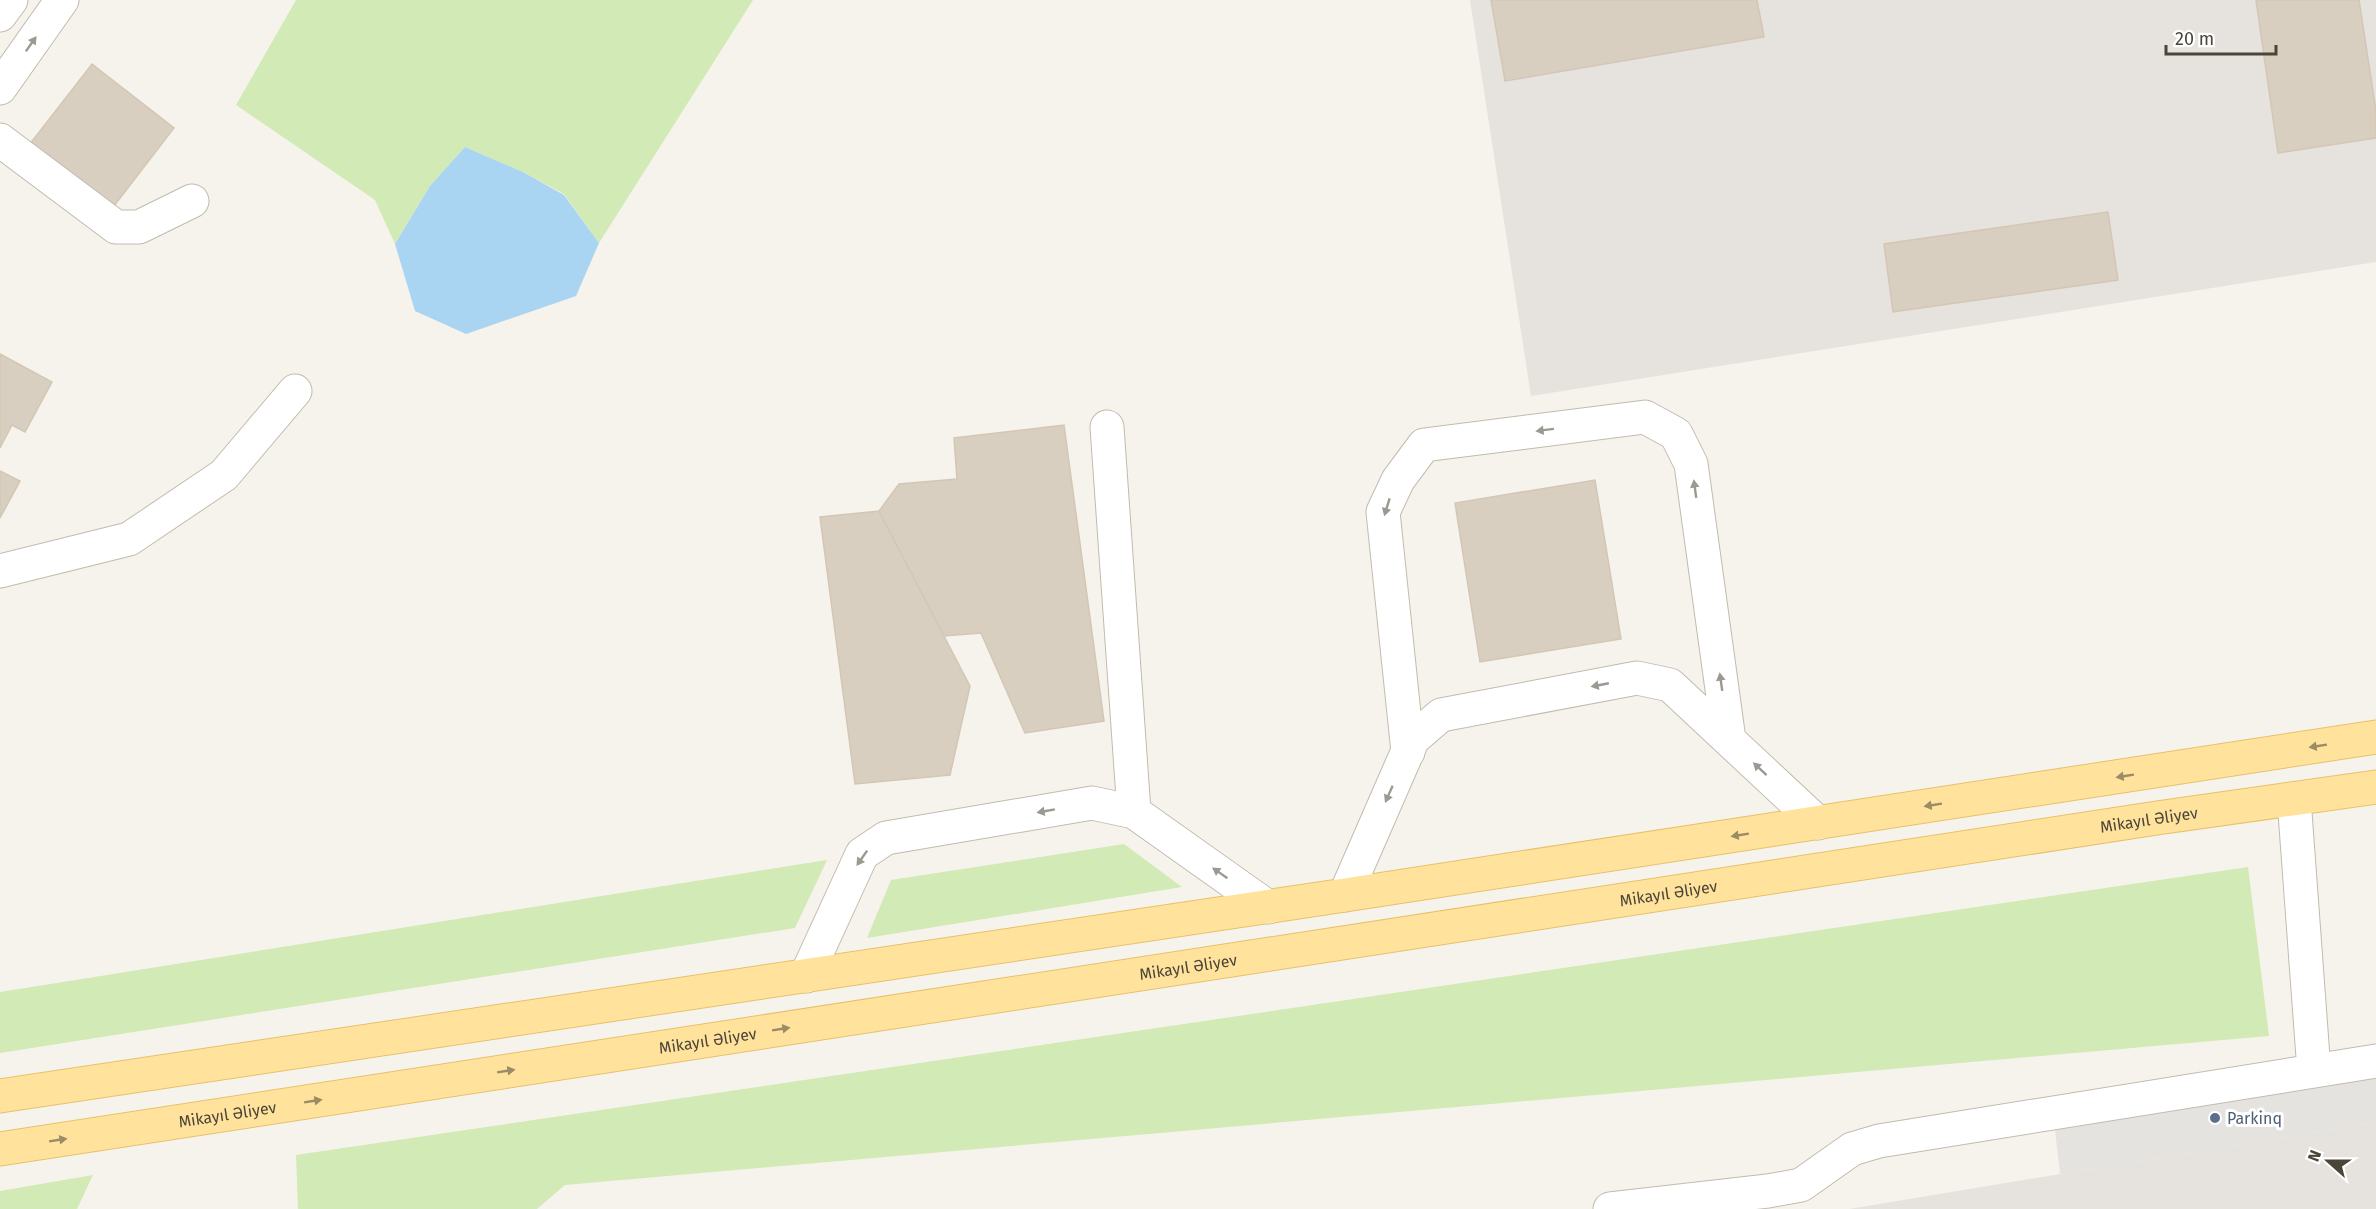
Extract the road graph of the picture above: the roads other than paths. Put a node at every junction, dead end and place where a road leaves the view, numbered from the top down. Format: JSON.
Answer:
{"nodes":[{"id":1,"x":10,"y":0,"type":"edge"},
{"id":2,"x":62,"y":0,"type":"edge"},
{"id":3,"x":0,"y":15,"type":"edge"},
{"id":4,"x":0,"y":88,"type":"edge"},
{"id":5,"x":0,"y":140,"type":"edge"},
{"id":6,"x":192,"y":201,"type":"dead end"},
{"id":7,"x":296,"y":391,"type":"dead end"},
{"id":8,"x":1107,"y":426,"type":"dead end"},
{"id":9,"x":0,"y":571,"type":"edge"},
{"id":10,"x":2376,"y":737,"type":"edge"},
{"id":11,"x":1729,"y":740,"type":"junction"},
{"id":12,"x":1408,"y":752,"type":"junction"},
{"id":13,"x":2376,"y":787,"type":"edge"},
{"id":14,"x":2294,"y":799,"type":"junction"},
{"id":15,"x":1134,"y":812,"type":"junction"},
{"id":16,"x":1818,"y":823,"type":"junction"},
{"id":17,"x":1345,"y":895,"type":"junction"},
{"id":18,"x":1268,"y":907,"type":"junction"},
{"id":19,"x":806,"y":976,"type":"junction"},
{"id":20,"x":2376,"y":1061,"type":"edge"},
{"id":21,"x":2313,"y":1071,"type":"junction"},
{"id":22,"x":0,"y":1096,"type":"edge"},
{"id":23,"x":0,"y":1149,"type":"edge"},
{"id":24,"x":1610,"y":1209,"type":"edge"}],
"edges":[{"from":1,"to":3,"type":"street"},
{"from":4,"to":2,"type":"street","one_way":true},
{"from":5,"to":6,"type":"street"},
{"from":7,"to":9,"type":"street"},
{"from":8,"to":15,"type":"street"},
{"from":10,"to":16,"type":"main road","one_way":true},
{"from":11,"to":12,"type":"street","one_way":true},
{"from":11,"to":12,"type":"street","one_way":true},
{"from":16,"to":11,"type":"street","one_way":true},
{"from":12,"to":17,"type":"street","one_way":true},
{"from":13,"to":14,"type":"main road","name":"Mikayıl Əliyev"},
{"from":14,"to":21,"type":"street"},
{"from":23,"to":14,"type":"main road","name":"Mikayıl Əliyev","one_way":true},
{"from":18,"to":15,"type":"street","one_way":true},
{"from":15,"to":19,"type":"street","one_way":true},
{"from":16,"to":17,"type":"main road","one_way":true},
{"from":17,"to":18,"type":"main road"},
{"from":18,"to":19,"type":"main road"},
{"from":19,"to":22,"type":"main road"},
{"from":20,"to":21,"type":"street"},
{"from":21,"to":24,"type":"street"}]}
